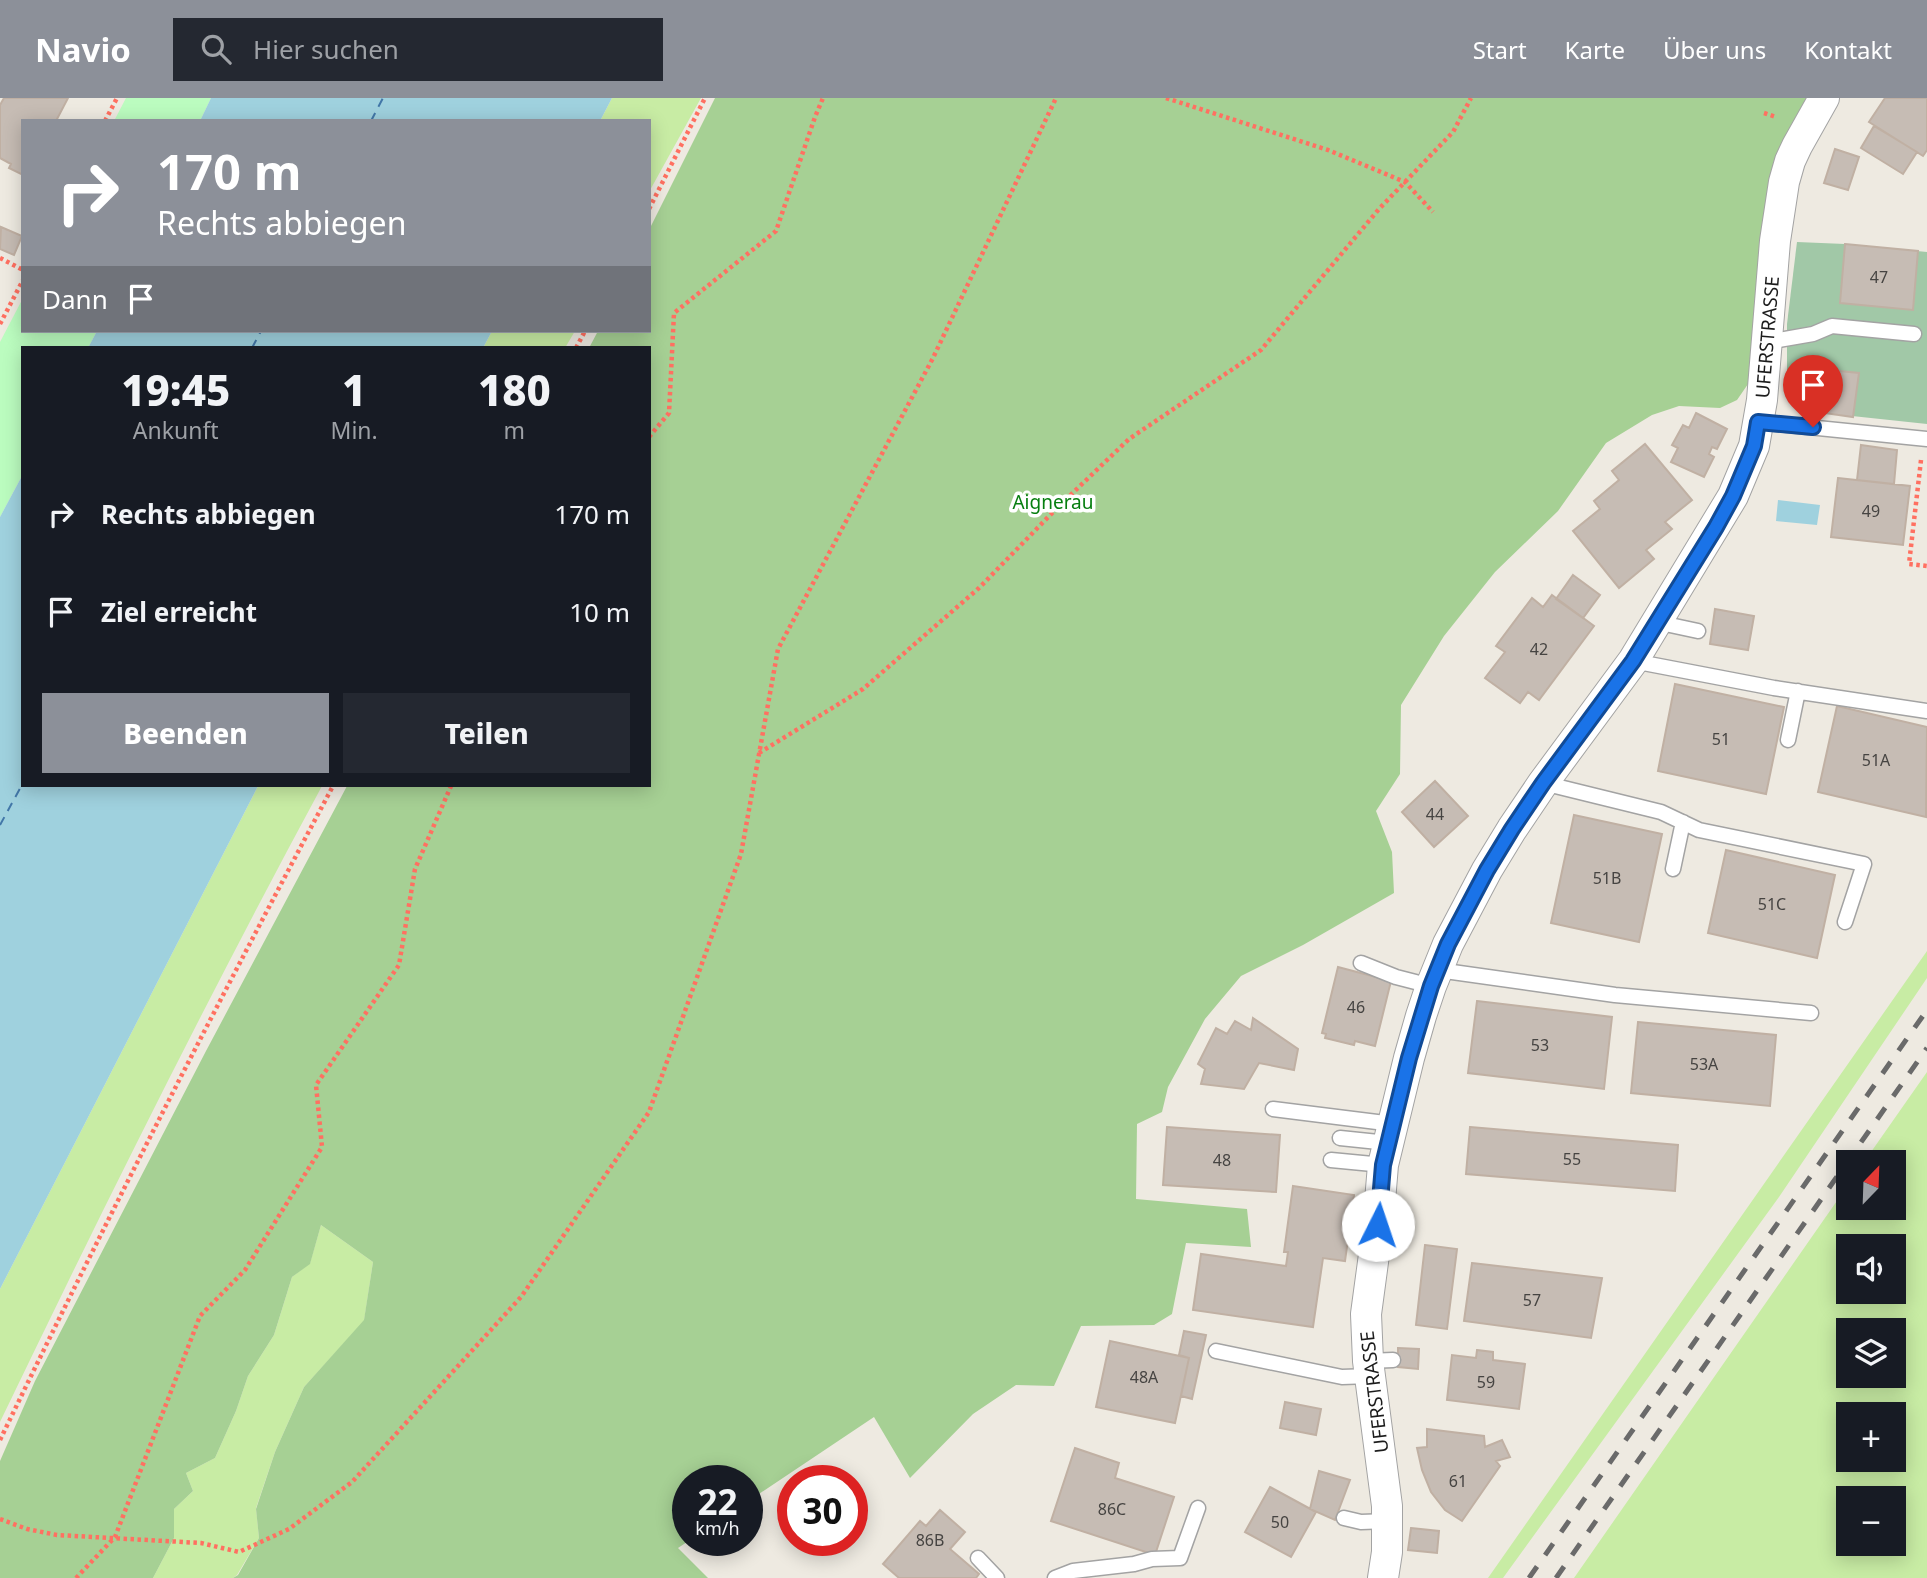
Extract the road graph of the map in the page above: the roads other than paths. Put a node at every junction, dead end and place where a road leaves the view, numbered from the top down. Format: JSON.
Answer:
{"nodes":[{"id":1,"x":1824,"y":98,"type":"edge"},
{"id":2,"x":1914,"y":334,"type":"dead end"},
{"id":3,"x":1767,"y":342,"type":"junction"},
{"id":4,"x":1758,"y":422,"type":"junction"},
{"id":5,"x":1925,"y":439,"type":"edge"},
{"id":6,"x":1657,"y":622,"type":"junction"},
{"id":7,"x":1698,"y":631,"type":"dead end"},
{"id":8,"x":1633,"y":661,"type":"junction"},
{"id":9,"x":1798,"y":691,"type":"junction"},
{"id":10,"x":1927,"y":711,"type":"edge"},
{"id":11,"x":1788,"y":740,"type":"dead end"},
{"id":12,"x":1543,"y":783,"type":"junction"},
{"id":13,"x":1683,"y":822,"type":"junction"},
{"id":14,"x":1673,"y":869,"type":"dead end"},
{"id":15,"x":1845,"y":922,"type":"dead end"},
{"id":16,"x":1361,"y":963,"type":"dead end"},
{"id":17,"x":1434,"y":978,"type":"junction"},
{"id":18,"x":1811,"y":1013,"type":"dead end"},
{"id":19,"x":1273,"y":1109,"type":"dead end"},
{"id":20,"x":1340,"y":1139,"type":"dead end"},
{"id":21,"x":1388,"y":1144,"type":"junction"},
{"id":22,"x":1331,"y":1160,"type":"dead end"},
{"id":23,"x":1216,"y":1351,"type":"dead end"},
{"id":24,"x":1377,"y":1366,"type":"junction"},
{"id":25,"x":1198,"y":1507,"type":"dead end"},
{"id":26,"x":1344,"y":1518,"type":"dead end"},
{"id":27,"x":1388,"y":1521,"type":"junction"},
{"id":28,"x":978,"y":1558,"type":"dead end"},
{"id":29,"x":997,"y":1578,"type":"edge"},
{"id":30,"x":1055,"y":1578,"type":"edge"},
{"id":31,"x":1383,"y":1578,"type":"edge"}],
"edges":[{"from":1,"to":3,"type":"street","name":"UFERSTRASSE"},
{"from":2,"to":3,"type":"lane"},
{"from":3,"to":4,"type":"street","name":"UFERSTRASSE"},
{"from":4,"to":5,"type":"lane"},
{"from":4,"to":6,"type":"street","name":"UFERSTRASSE"},
{"from":6,"to":7,"type":"lane"},
{"from":6,"to":8,"type":"street","name":"UFERSTRASSE"},
{"from":8,"to":9,"type":"lane"},
{"from":8,"to":12,"type":"street","name":"UFERSTRASSE"},
{"from":9,"to":10,"type":"lane"},
{"from":9,"to":11,"type":"lane"},
{"from":12,"to":13,"type":"lane"},
{"from":12,"to":17,"type":"street","name":"UFERSTRASSE"},
{"from":13,"to":14,"type":"lane"},
{"from":13,"to":15,"type":"lane"},
{"from":16,"to":17,"type":"lane"},
{"from":17,"to":18,"type":"lane"},
{"from":17,"to":21,"type":"street","name":"UFERSTRASSE"},
{"from":19,"to":21,"type":"lane"},
{"from":20,"to":21,"type":"lane"},
{"from":21,"to":22,"type":"lane"},
{"from":21,"to":24,"type":"street","name":"UFERSTRASSE"},
{"from":23,"to":24,"type":"lane"},
{"from":24,"to":27,"type":"street","name":"UFERSTRASSE"},
{"from":25,"to":30,"type":"lane"},
{"from":26,"to":27,"type":"lane"},
{"from":27,"to":31,"type":"street","name":"UFERSTRASSE"},
{"from":28,"to":29,"type":"lane"}]}
